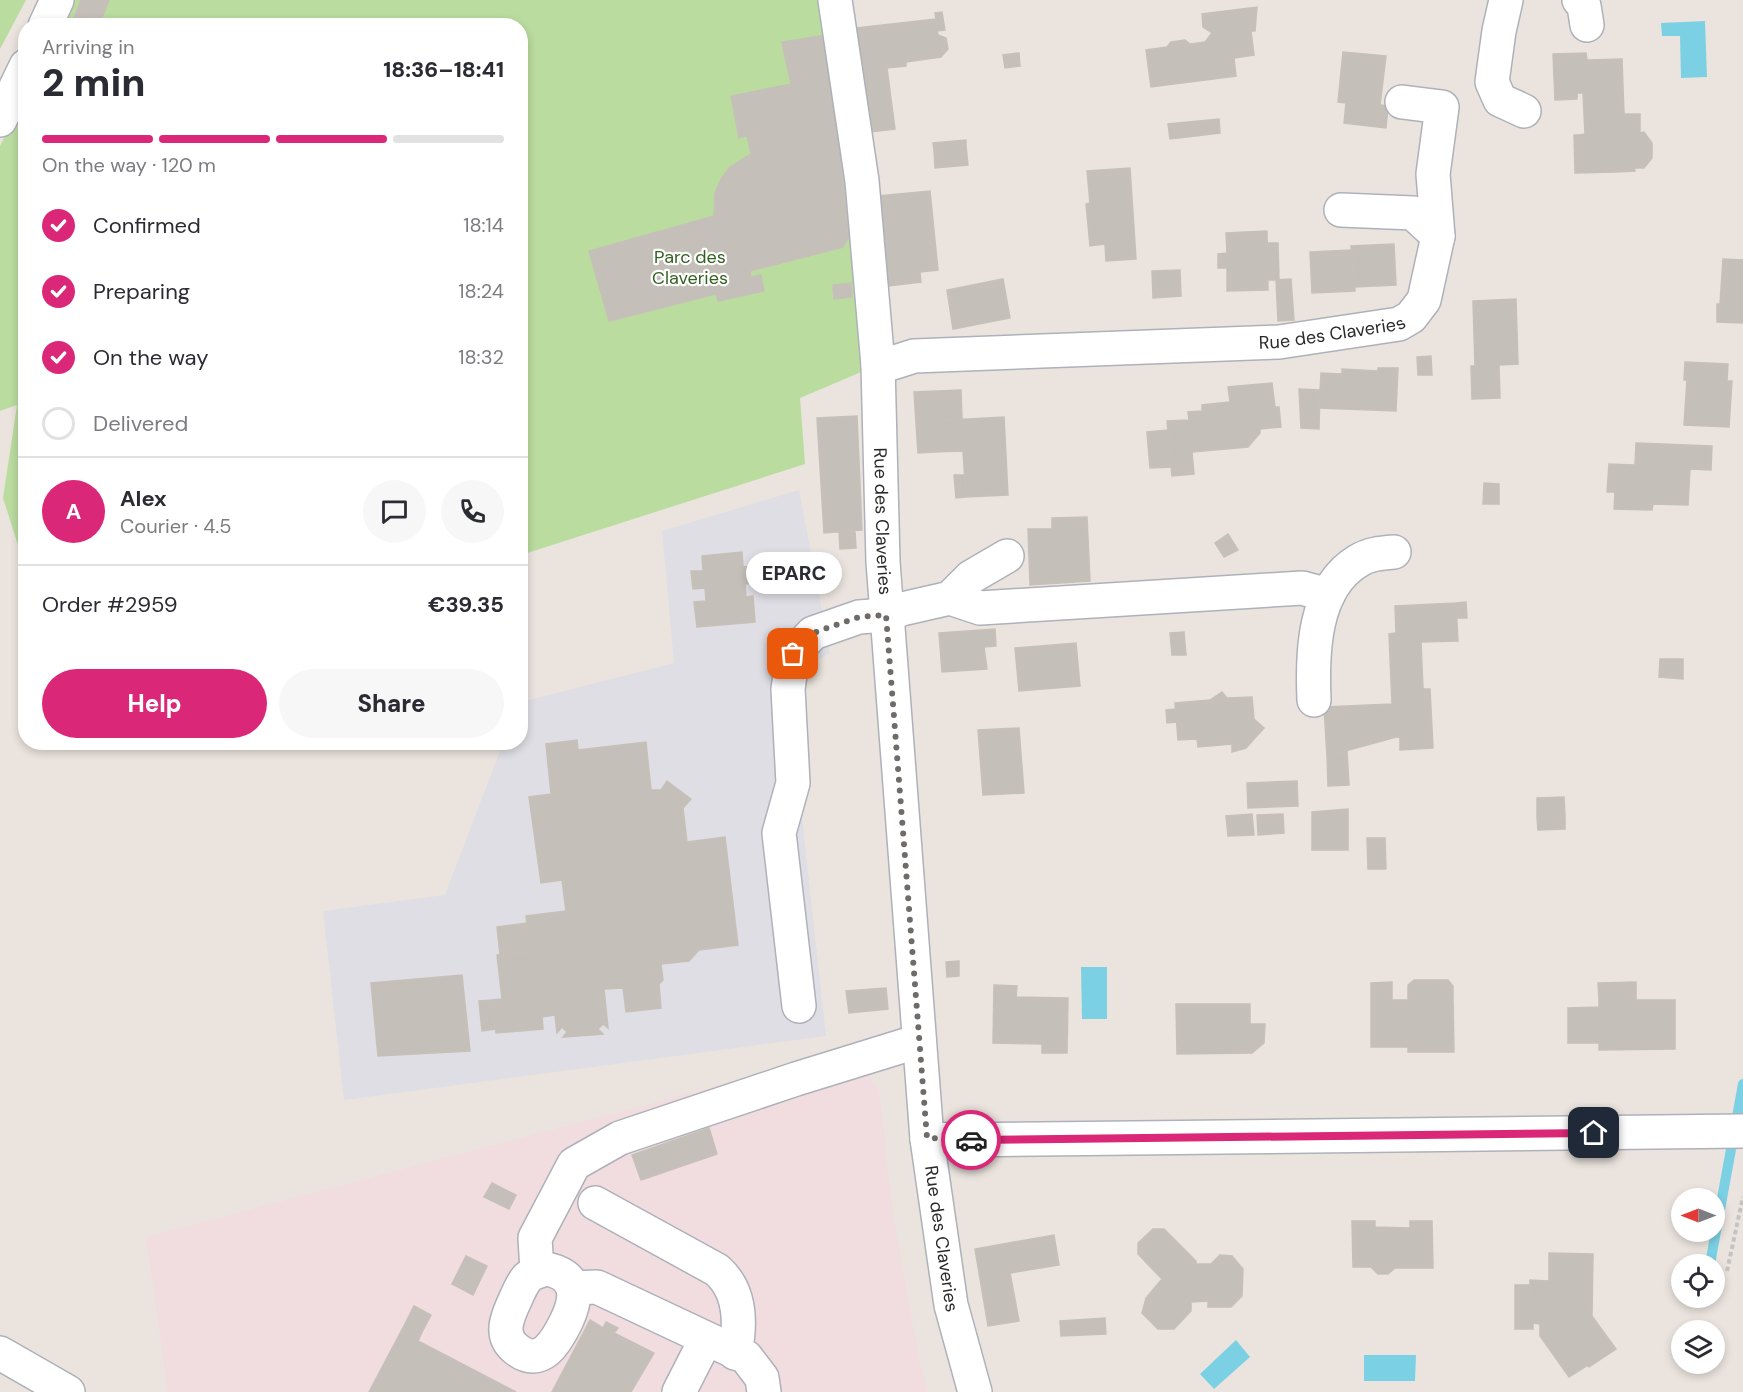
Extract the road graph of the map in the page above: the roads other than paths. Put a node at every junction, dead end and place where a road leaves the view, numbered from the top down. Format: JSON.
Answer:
{"nodes":[{"id":1,"x":57,"y":0,"type":"edge"},
{"id":2,"x":835,"y":0,"type":"edge"},
{"id":3,"x":1506,"y":0,"type":"edge"},
{"id":4,"x":49,"y":18,"type":"edge"},
{"id":5,"x":18,"y":83,"type":"edge"},
{"id":6,"x":1401,"y":102,"type":"dead end"},
{"id":7,"x":1524,"y":111,"type":"dead end"},
{"id":8,"x":0,"y":120,"type":"edge"},
{"id":9,"x":1341,"y":210,"type":"dead end"},
{"id":10,"x":1438,"y":236,"type":"junction"},
{"id":11,"x":878,"y":364,"type":"junction"},
{"id":12,"x":1394,"y":552,"type":"dead end"},
{"id":13,"x":1007,"y":556,"type":"dead end"},
{"id":14,"x":1328,"y":595,"type":"junction"},
{"id":15,"x":950,"y":598,"type":"junction"},
{"id":16,"x":886,"y":615,"type":"junction"},
{"id":17,"x":1314,"y":700,"type":"dead end"},
{"id":18,"x":799,"y":1006,"type":"dead end"},
{"id":19,"x":919,"y":1041,"type":"junction"},
{"id":20,"x":1727,"y":1131,"type":"edge"},
{"id":21,"x":927,"y":1138,"type":"junction"},
{"id":22,"x":596,"y":1203,"type":"dead end"},
{"id":23,"x":537,"y":1271,"type":"junction"},
{"id":24,"x":573,"y":1288,"type":"junction"},
{"id":25,"x":706,"y":1339,"type":"junction"},
{"id":26,"x":0,"y":1353,"type":"edge"},
{"id":27,"x":735,"y":1353,"type":"junction"},
{"id":28,"x":68,"y":1392,"type":"edge"},
{"id":29,"x":679,"y":1392,"type":"edge"},
{"id":30,"x":764,"y":1392,"type":"edge"},
{"id":31,"x":975,"y":1392,"type":"edge"}],
"edges":[{"from":1,"to":4,"type":"street"},
{"from":2,"to":11,"type":"street","name":"Rue des Claveries"},
{"from":3,"to":7,"type":"street"},
{"from":5,"to":8,"type":"street"},
{"from":6,"to":10,"type":"street","name":"Rue des Claveries"},
{"from":9,"to":10,"type":"street"},
{"from":10,"to":11,"type":"street","name":"Rue des Claveries"},
{"from":11,"to":16,"type":"street","name":"Rue des Claveries"},
{"from":12,"to":14,"type":"street"},
{"from":13,"to":15,"type":"street"},
{"from":14,"to":15,"type":"street"},
{"from":14,"to":17,"type":"street"},
{"from":15,"to":16,"type":"street"},
{"from":16,"to":18,"type":"street"},
{"from":16,"to":19,"type":"street","name":"Rue des Claveries"},
{"from":19,"to":21,"type":"street","name":"Rue des Claveries"},
{"from":19,"to":23,"type":"street"},
{"from":20,"to":21,"type":"street"},
{"from":21,"to":31,"type":"street","name":"Rue des Claveries"},
{"from":22,"to":27,"type":"street"},
{"from":23,"to":24,"type":"street"},
{"from":23,"to":24,"type":"street"},
{"from":24,"to":25,"type":"street"},
{"from":25,"to":27,"type":"street"},
{"from":25,"to":29,"type":"street"},
{"from":26,"to":28,"type":"street"},
{"from":27,"to":30,"type":"street"}]}
